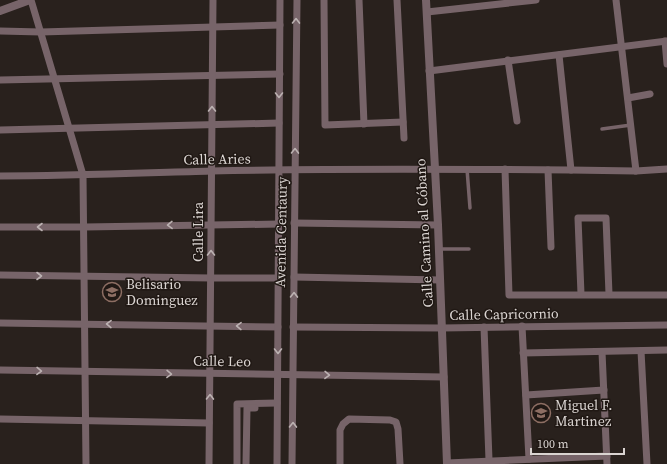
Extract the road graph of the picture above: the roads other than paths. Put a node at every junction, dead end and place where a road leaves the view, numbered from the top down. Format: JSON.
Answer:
{"nodes":[{"id":1,"x":31,"y":0,"type":"edge"},
{"id":2,"x":213,"y":0,"type":"edge"},
{"id":3,"x":280,"y":0,"type":"edge"},
{"id":4,"x":297,"y":0,"type":"edge"},
{"id":5,"x":324,"y":0,"type":"edge"},
{"id":6,"x":359,"y":0,"type":"edge"},
{"id":7,"x":397,"y":0,"type":"edge"},
{"id":8,"x":426,"y":0,"type":"edge"},
{"id":9,"x":536,"y":0,"type":"edge"},
{"id":10,"x":616,"y":0,"type":"edge"},
{"id":11,"x":0,"y":11,"type":"edge"},
{"id":12,"x":427,"y":12,"type":"junction"},
{"id":13,"x":280,"y":25,"type":"junction"},
{"id":14,"x":212,"y":26,"type":"junction"},
{"id":15,"x":0,"y":31,"type":"edge"},
{"id":16,"x":41,"y":32,"type":"junction"},
{"id":17,"x":666,"y":41,"type":"edge"},
{"id":18,"x":622,"y":46,"type":"junction"},
{"id":19,"x":559,"y":55,"type":"junction"},
{"id":20,"x":508,"y":60,"type":"junction"},
{"id":21,"x":667,"y":64,"type":"edge"},
{"id":22,"x":429,"y":71,"type":"junction"},
{"id":23,"x":280,"y":74,"type":"junction"},
{"id":24,"x":212,"y":75,"type":"junction"},
{"id":25,"x":54,"y":79,"type":"junction"},
{"id":26,"x":0,"y":80,"type":"edge"},
{"id":27,"x":650,"y":94,"type":"dead end"},
{"id":28,"x":628,"y":98,"type":"junction"},
{"id":29,"x":517,"y":121,"type":"dead end"},
{"id":30,"x":403,"y":122,"type":"junction"},
{"id":31,"x":279,"y":123,"type":"junction"},
{"id":32,"x":212,"y":124,"type":"junction"},
{"id":33,"x":364,"y":124,"type":"junction"},
{"id":34,"x":632,"y":125,"type":"junction"},
{"id":35,"x":69,"y":129,"type":"junction"},
{"id":36,"x":602,"y":129,"type":"dead end"},
{"id":37,"x":0,"y":130,"type":"edge"},
{"id":38,"x":404,"y":138,"type":"dead end"},
{"id":39,"x":434,"y":169,"type":"junction"},
{"id":40,"x":467,"y":169,"type":"junction"},
{"id":41,"x":505,"y":169,"type":"junction"},
{"id":42,"x":667,"y":169,"type":"edge"},
{"id":43,"x":295,"y":170,"type":"junction"},
{"id":44,"x":548,"y":170,"type":"junction"},
{"id":45,"x":570,"y":170,"type":"junction"},
{"id":46,"x":636,"y":170,"type":"junction"},
{"id":47,"x":279,"y":171,"type":"junction"},
{"id":48,"x":211,"y":172,"type":"junction"},
{"id":49,"x":0,"y":176,"type":"edge"},
{"id":50,"x":83,"y":176,"type":"junction"},
{"id":51,"x":470,"y":208,"type":"dead end"},
{"id":52,"x":294,"y":223,"type":"junction"},
{"id":53,"x":279,"y":224,"type":"junction"},
{"id":54,"x":210,"y":225,"type":"junction"},
{"id":55,"x":438,"y":225,"type":"junction"},
{"id":56,"x":0,"y":227,"type":"edge"},
{"id":57,"x":85,"y":227,"type":"junction"},
{"id":58,"x":551,"y":247,"type":"dead end"},
{"id":59,"x":469,"y":248,"type":"dead end"},
{"id":60,"x":439,"y":250,"type":"junction"},
{"id":61,"x":0,"y":275,"type":"edge"},
{"id":62,"x":85,"y":276,"type":"junction"},
{"id":63,"x":294,"y":277,"type":"junction"},
{"id":64,"x":211,"y":278,"type":"junction"},
{"id":65,"x":278,"y":278,"type":"junction"},
{"id":66,"x":440,"y":280,"type":"junction"},
{"id":67,"x":581,"y":294,"type":"junction"},
{"id":68,"x":609,"y":294,"type":"junction"},
{"id":69,"x":667,"y":295,"type":"edge"},
{"id":70,"x":0,"y":322,"type":"edge"},
{"id":71,"x":85,"y":324,"type":"junction"},
{"id":72,"x":210,"y":326,"type":"junction"},
{"id":73,"x":522,"y":326,"type":"junction"},
{"id":74,"x":667,"y":326,"type":"edge"},
{"id":75,"x":278,"y":327,"type":"junction"},
{"id":76,"x":293,"y":327,"type":"junction"},
{"id":77,"x":484,"y":327,"type":"junction"},
{"id":78,"x":442,"y":328,"type":"junction"},
{"id":79,"x":667,"y":350,"type":"edge"},
{"id":80,"x":641,"y":351,"type":"junction"},
{"id":81,"x":602,"y":352,"type":"junction"},
{"id":82,"x":524,"y":353,"type":"junction"},
{"id":83,"x":0,"y":370,"type":"edge"},
{"id":84,"x":86,"y":372,"type":"junction"},
{"id":85,"x":210,"y":374,"type":"junction"},
{"id":86,"x":278,"y":375,"type":"junction"},
{"id":87,"x":293,"y":375,"type":"junction"},
{"id":88,"x":444,"y":377,"type":"junction"},
{"id":89,"x":604,"y":390,"type":"junction"},
{"id":90,"x":526,"y":395,"type":"junction"},
{"id":91,"x":277,"y":405,"type":"junction"},
{"id":92,"x":0,"y":419,"type":"edge"},
{"id":93,"x":86,"y":421,"type":"junction"},
{"id":94,"x":209,"y":423,"type":"junction"},
{"id":95,"x":607,"y":456,"type":"junction"},
{"id":96,"x":529,"y":459,"type":"junction"},
{"id":97,"x":489,"y":460,"type":"junction"},
{"id":98,"x":447,"y":463,"type":"edge"},
{"id":99,"x":86,"y":464,"type":"edge"},
{"id":100,"x":209,"y":464,"type":"edge"},
{"id":101,"x":237,"y":464,"type":"edge"},
{"id":102,"x":246,"y":464,"type":"edge"},
{"id":103,"x":277,"y":464,"type":"edge"},
{"id":104,"x":292,"y":464,"type":"edge"},
{"id":105,"x":340,"y":464,"type":"edge"},
{"id":106,"x":400,"y":464,"type":"edge"},
{"id":107,"x":607,"y":464,"type":"edge"},
{"id":108,"x":647,"y":464,"type":"edge"}],
"edges":[{"from":1,"to":11,"type":"street"},
{"from":1,"to":16,"type":"street"},
{"from":2,"to":14,"type":"street","name":"Calle Lira"},
{"from":3,"to":13,"type":"street","name":"Avenida Centaury"},
{"from":43,"to":4,"type":"street","name":"Avenida Centaury","one_way":true},
{"from":5,"to":33,"type":"street"},
{"from":6,"to":33,"type":"street"},
{"from":7,"to":30,"type":"street"},
{"from":8,"to":12,"type":"street","name":"Calle Camino al Cóbano"},
{"from":9,"to":12,"type":"street"},
{"from":10,"to":18,"type":"street"},
{"from":12,"to":22,"type":"street","name":"Calle Camino al Cóbano"},
{"from":13,"to":14,"type":"street"},
{"from":13,"to":23,"type":"street","name":"Avenida Centaury"},
{"from":14,"to":16,"type":"street"},
{"from":14,"to":24,"type":"street","name":"Calle Lira"},
{"from":15,"to":16,"type":"street"},
{"from":16,"to":25,"type":"street"},
{"from":17,"to":18,"type":"street"},
{"from":17,"to":21,"type":"street"},
{"from":18,"to":19,"type":"street"},
{"from":18,"to":28,"type":"street"},
{"from":19,"to":20,"type":"street"},
{"from":19,"to":45,"type":"street"},
{"from":20,"to":22,"type":"street"},
{"from":20,"to":29,"type":"street"},
{"from":22,"to":39,"type":"street","name":"Calle Camino al Cóbano"},
{"from":23,"to":24,"type":"street"},
{"from":23,"to":31,"type":"street","name":"Avenida Centaury","one_way":true},
{"from":24,"to":25,"type":"street"},
{"from":32,"to":24,"type":"street","name":"Calle Lira","one_way":true},
{"from":25,"to":26,"type":"street"},
{"from":25,"to":35,"type":"street"},
{"from":27,"to":28,"type":"street"},
{"from":28,"to":34,"type":"street"},
{"from":30,"to":33,"type":"street"},
{"from":30,"to":38,"type":"street"},
{"from":31,"to":32,"type":"street"},
{"from":31,"to":47,"type":"street","name":"Avenida Centaury"},
{"from":32,"to":35,"type":"street"},
{"from":32,"to":48,"type":"street","name":"Calle Lira"},
{"from":34,"to":36,"type":"lane"},
{"from":34,"to":46,"type":"street"},
{"from":35,"to":37,"type":"street"},
{"from":35,"to":50,"type":"street"},
{"from":39,"to":40,"type":"street","name":"Calle Aries"},
{"from":39,"to":43,"type":"street","name":"Calle Aries"},
{"from":39,"to":55,"type":"street","name":"Calle Camino al Cóbano"},
{"from":40,"to":41,"type":"street","name":"Calle Aries"},
{"from":40,"to":51,"type":"lane"},
{"from":41,"to":44,"type":"street","name":"Calle Aries"},
{"from":41,"to":67,"type":"street"},
{"from":42,"to":46,"type":"street","name":"Calle Aries"},
{"from":43,"to":47,"type":"street","name":"Calle Aries"},
{"from":43,"to":52,"type":"street","name":"Avenida Centaury"},
{"from":44,"to":45,"type":"street","name":"Calle Aries"},
{"from":44,"to":58,"type":"street"},
{"from":45,"to":46,"type":"street","name":"Calle Aries"},
{"from":47,"to":48,"type":"street","name":"Calle Aries"},
{"from":47,"to":53,"type":"street","name":"Avenida Centaury"},
{"from":48,"to":50,"type":"street","name":"Calle Aries"},
{"from":48,"to":54,"type":"street","name":"Calle Lira"},
{"from":49,"to":50,"type":"street","name":"Calle Aries"},
{"from":50,"to":57,"type":"street"},
{"from":52,"to":55,"type":"street"},
{"from":52,"to":63,"type":"street","name":"Avenida Centaury"},
{"from":53,"to":54,"type":"street"},
{"from":53,"to":65,"type":"street","name":"Avenida Centaury"},
{"from":54,"to":57,"type":"street","one_way":true},
{"from":64,"to":54,"type":"street","name":"Calle Lira","one_way":true},
{"from":55,"to":60,"type":"street","name":"Calle Camino al Cóbano"},
{"from":57,"to":56,"type":"street","one_way":true},
{"from":57,"to":62,"type":"street"},
{"from":59,"to":60,"type":"lane"},
{"from":60,"to":66,"type":"street","name":"Calle Camino al Cóbano"},
{"from":61,"to":62,"type":"street","one_way":true},
{"from":62,"to":64,"type":"street"},
{"from":62,"to":71,"type":"street"},
{"from":63,"to":66,"type":"street"},
{"from":76,"to":63,"type":"street","name":"Avenida Centaury","one_way":true},
{"from":64,"to":65,"type":"street"},
{"from":64,"to":72,"type":"street","name":"Calle Lira"},
{"from":65,"to":75,"type":"street","name":"Avenida Centaury"},
{"from":66,"to":78,"type":"street","name":"Calle Camino al Cóbano"},
{"from":67,"to":68,"type":"street"},
{"from":67,"to":68,"type":"street"},
{"from":68,"to":69,"type":"street"},
{"from":70,"to":71,"type":"street"},
{"from":72,"to":71,"type":"street","one_way":true},
{"from":71,"to":84,"type":"street"},
{"from":75,"to":72,"type":"street","one_way":true},
{"from":72,"to":85,"type":"street","name":"Calle Lira"},
{"from":73,"to":74,"type":"street","name":"Calle Capricornio"},
{"from":73,"to":77,"type":"street","name":"Calle Capricornio"},
{"from":73,"to":82,"type":"street"},
{"from":75,"to":86,"type":"street","name":"Avenida Centaury","one_way":true},
{"from":76,"to":78,"type":"street","name":"Calle Capricornio"},
{"from":76,"to":87,"type":"street","name":"Avenida Centaury"},
{"from":77,"to":78,"type":"street","name":"Calle Capricornio"},
{"from":77,"to":97,"type":"street"},
{"from":78,"to":88,"type":"street","name":"Calle Camino al Cóbano"},
{"from":79,"to":80,"type":"street"},
{"from":80,"to":81,"type":"street"},
{"from":80,"to":108,"type":"street"},
{"from":81,"to":82,"type":"street"},
{"from":81,"to":89,"type":"street"},
{"from":82,"to":90,"type":"street"},
{"from":83,"to":84,"type":"street","name":"Calle Leo","one_way":true},
{"from":84,"to":85,"type":"street","name":"Calle Leo","one_way":true},
{"from":84,"to":93,"type":"street"},
{"from":85,"to":86,"type":"street","name":"Calle Leo"},
{"from":94,"to":85,"type":"street","name":"Calle Lira","one_way":true},
{"from":86,"to":87,"type":"street","name":"Calle Leo"},
{"from":86,"to":91,"type":"street","name":"Avenida Centaury"},
{"from":87,"to":88,"type":"street","name":"Calle Leo","one_way":true},
{"from":104,"to":87,"type":"street","name":"Avenida Centaury","one_way":true},
{"from":88,"to":98,"type":"street","name":"Calle Camino al Cóbano"},
{"from":89,"to":90,"type":"street"},
{"from":89,"to":95,"type":"street"},
{"from":90,"to":96,"type":"street"},
{"from":91,"to":101,"type":"street"},
{"from":91,"to":102,"type":"street"},
{"from":91,"to":103,"type":"street","name":"Avenida Centaury"},
{"from":92,"to":93,"type":"street"},
{"from":93,"to":94,"type":"street"},
{"from":93,"to":99,"type":"street"},
{"from":94,"to":100,"type":"street","name":"Calle Lira"},
{"from":95,"to":96,"type":"street"},
{"from":95,"to":107,"type":"street"},
{"from":96,"to":97,"type":"street"},
{"from":97,"to":98,"type":"street"},
{"from":105,"to":106,"type":"street"}]}
